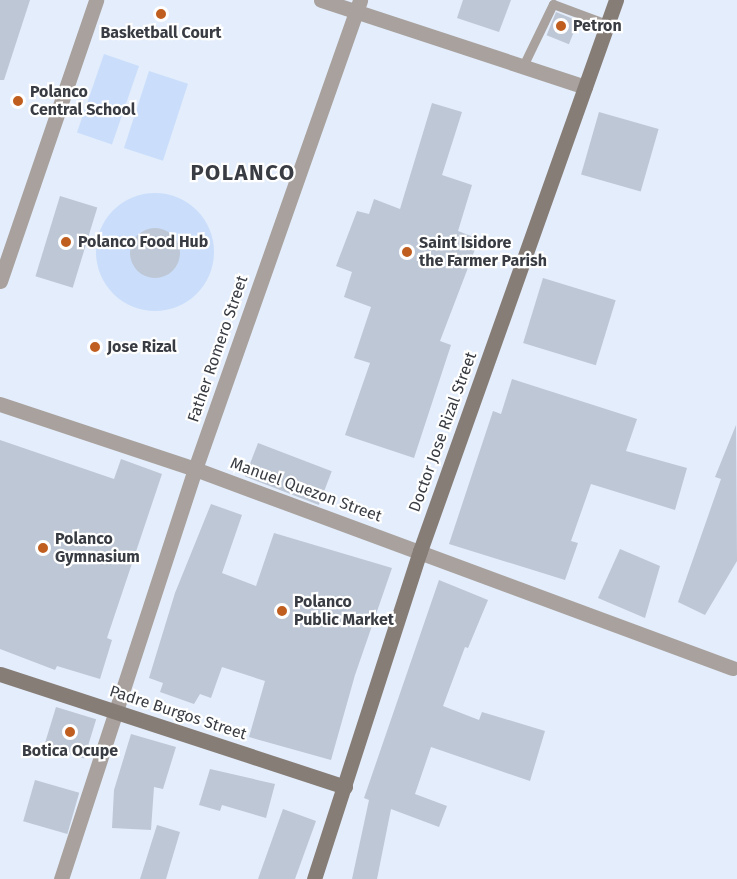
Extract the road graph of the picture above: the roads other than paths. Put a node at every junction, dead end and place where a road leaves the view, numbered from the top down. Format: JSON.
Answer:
{"nodes":[{"id":1,"x":96,"y":0,"type":"edge"},
{"id":2,"x":321,"y":0,"type":"edge"},
{"id":3,"x":616,"y":0,"type":"edge"},
{"id":4,"x":358,"y":6,"type":"edge"},
{"id":5,"x":607,"y":24,"type":"junction"},
{"id":6,"x":523,"y":66,"type":"junction"},
{"id":7,"x":585,"y":87,"type":"junction"},
{"id":8,"x":0,"y":281,"type":"edge"},
{"id":9,"x":0,"y":404,"type":"edge"},
{"id":10,"x":195,"y":469,"type":"junction"},
{"id":11,"x":420,"y":551,"type":"junction"},
{"id":12,"x":732,"y":668,"type":"dead end"},
{"id":13,"x":0,"y":674,"type":"edge"},
{"id":14,"x":116,"y":712,"type":"junction"},
{"id":15,"x":345,"y":787,"type":"junction"},
{"id":16,"x":61,"y":879,"type":"edge"},
{"id":17,"x":314,"y":879,"type":"edge"}],
"edges":[{"from":1,"to":8,"type":"street"},
{"from":2,"to":4,"type":"street"},
{"from":3,"to":5,"type":"main road","name":"Doctor Jose Rizal Street"},
{"from":4,"to":6,"type":"street"},
{"from":4,"to":10,"type":"street","name":"Father Romero Street"},
{"from":5,"to":6,"type":"lane"},
{"from":5,"to":7,"type":"main road","name":"Doctor Jose Rizal Street"},
{"from":6,"to":7,"type":"street"},
{"from":7,"to":11,"type":"main road","name":"Doctor Jose Rizal Street"},
{"from":9,"to":10,"type":"street","name":"Manuel Quezon Street"},
{"from":10,"to":11,"type":"street","name":"Manuel Quezon Street"},
{"from":10,"to":14,"type":"street","name":"Father Romero Street"},
{"from":11,"to":12,"type":"street","name":"Manuel Quezon Street"},
{"from":11,"to":15,"type":"main road","name":"Doctor Jose Rizal Street"},
{"from":13,"to":14,"type":"main road","name":"Padre Burgos Street"},
{"from":14,"to":15,"type":"main road","name":"Padre Burgos Street"},
{"from":14,"to":16,"type":"street","name":"Father Romero Street"},
{"from":15,"to":17,"type":"main road","name":"Doctor Jose Rizal Street"}]}
